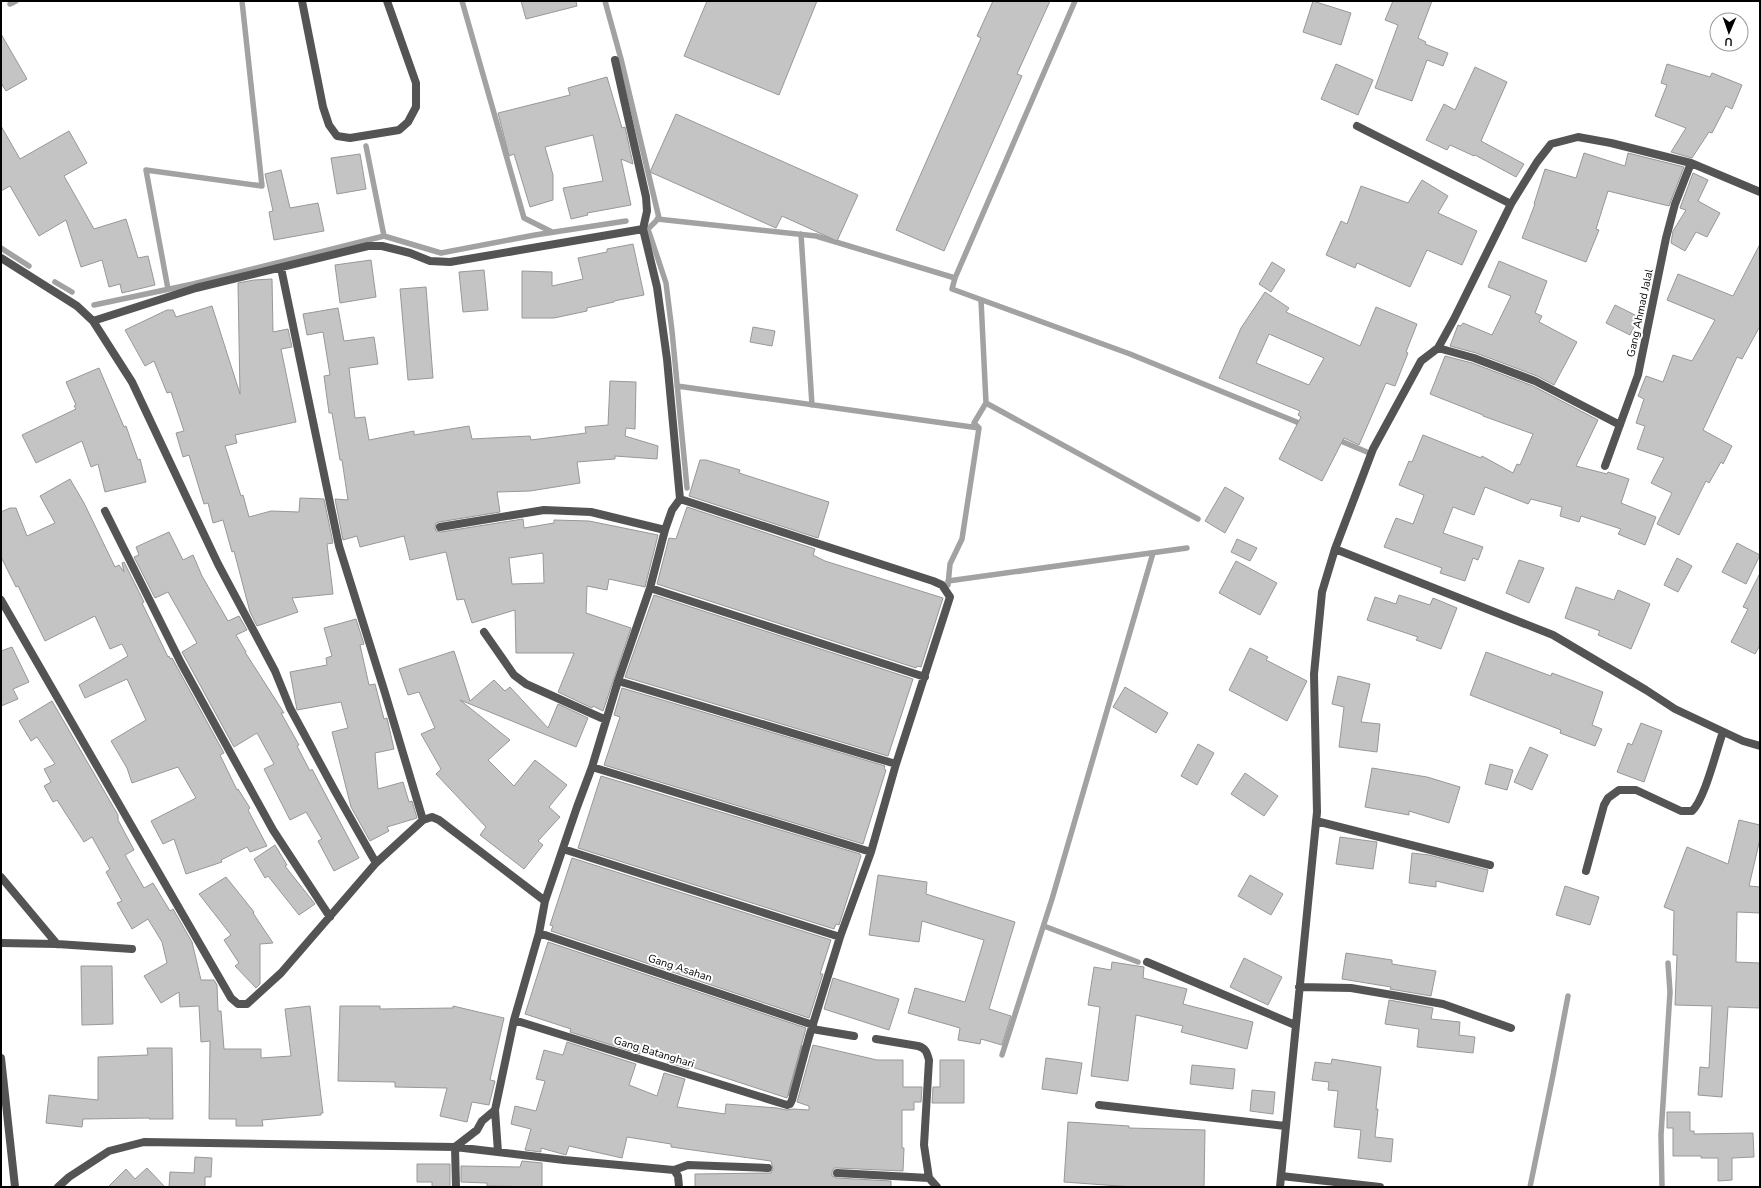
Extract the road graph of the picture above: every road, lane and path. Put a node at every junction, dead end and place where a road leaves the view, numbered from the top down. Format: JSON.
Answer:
{"nodes":[{"id":1,"x":302,"y":1,"type":"edge"},
{"id":2,"x":387,"y":1,"type":"edge"},
{"id":3,"x":615,"y":60,"type":"dead end"},
{"id":4,"x":1357,"y":126,"type":"dead end"},
{"id":5,"x":1691,"y":163,"type":"junction"},
{"id":6,"x":1760,"y":192,"type":"edge"},
{"id":7,"x":1511,"y":204,"type":"junction"},
{"id":8,"x":643,"y":229,"type":"junction"},
{"id":9,"x":1,"y":258,"type":"edge"},
{"id":10,"x":281,"y":268,"type":"junction"},
{"id":11,"x":93,"y":321,"type":"junction"},
{"id":12,"x":1438,"y":348,"type":"junction"},
{"id":13,"x":1620,"y":425,"type":"junction"},
{"id":14,"x":1605,"y":466,"type":"dead end"},
{"id":15,"x":680,"y":498,"type":"junction"},
{"id":16,"x":105,"y":511,"type":"dead end"},
{"id":17,"x":440,"y":527,"type":"dead end"},
{"id":18,"x":665,"y":530,"type":"junction"},
{"id":19,"x":1335,"y":549,"type":"junction"},
{"id":20,"x":650,"y":588,"type":"junction"},
{"id":21,"x":1,"y":600,"type":"edge"},
{"id":22,"x":484,"y":632,"type":"dead end"},
{"id":23,"x":925,"y":677,"type":"junction"},
{"id":24,"x":618,"y":681,"type":"junction"},
{"id":25,"x":606,"y":720,"type":"junction"},
{"id":26,"x":1723,"y":732,"type":"junction"},
{"id":27,"x":1760,"y":746,"type":"edge"},
{"id":28,"x":896,"y":764,"type":"junction"},
{"id":29,"x":592,"y":768,"type":"junction"},
{"id":30,"x":423,"y":820,"type":"junction"},
{"id":31,"x":1316,"y":821,"type":"junction"},
{"id":32,"x":563,"y":849,"type":"junction"},
{"id":33,"x":871,"y":852,"type":"junction"},
{"id":34,"x":376,"y":864,"type":"junction"},
{"id":35,"x":1490,"y":865,"type":"dead end"},
{"id":36,"x":1586,"y":871,"type":"dead end"},
{"id":37,"x":1,"y":878,"type":"edge"},
{"id":38,"x":545,"y":901,"type":"junction"},
{"id":39,"x":330,"y":917,"type":"junction"},
{"id":40,"x":539,"y":933,"type":"junction"},
{"id":41,"x":840,"y":937,"type":"junction"},
{"id":42,"x":1,"y":943,"type":"edge"},
{"id":43,"x":57,"y":944,"type":"junction"},
{"id":44,"x":132,"y":949,"type":"dead end"},
{"id":45,"x":1147,"y":962,"type":"dead end"},
{"id":46,"x":1299,"y":987,"type":"junction"},
{"id":47,"x":514,"y":1020,"type":"junction"},
{"id":48,"x":1295,"y":1025,"type":"junction"},
{"id":49,"x":813,"y":1027,"type":"junction"},
{"id":50,"x":1511,"y":1028,"type":"dead end"},
{"id":51,"x":854,"y":1036,"type":"dead end"},
{"id":52,"x":876,"y":1039,"type":"dead end"},
{"id":53,"x":1,"y":1058,"type":"edge"},
{"id":54,"x":1099,"y":1105,"type":"dead end"},
{"id":55,"x":495,"y":1110,"type":"junction"},
{"id":56,"x":1285,"y":1126,"type":"junction"},
{"id":57,"x":454,"y":1147,"type":"junction"},
{"id":58,"x":498,"y":1152,"type":"junction"},
{"id":59,"x":768,"y":1168,"type":"dead end"},
{"id":60,"x":674,"y":1170,"type":"junction"},
{"id":61,"x":837,"y":1174,"type":"dead end"},
{"id":62,"x":1281,"y":1176,"type":"junction"},
{"id":63,"x":929,"y":1178,"type":"junction"},
{"id":64,"x":14,"y":1187,"type":"edge"},
{"id":65,"x":58,"y":1187,"type":"edge"},
{"id":66,"x":456,"y":1187,"type":"edge"},
{"id":67,"x":679,"y":1187,"type":"edge"},
{"id":68,"x":937,"y":1187,"type":"edge"},
{"id":69,"x":1280,"y":1187,"type":"edge"},
{"id":70,"x":1380,"y":1187,"type":"edge"}],
"edges":[{"from":1,"to":2,"type":"street"},
{"from":3,"to":8,"type":"street"},
{"from":4,"to":7,"type":"street"},
{"from":5,"to":6,"type":"street"},
{"from":5,"to":7,"type":"street"},
{"from":5,"to":13,"type":"street","name":"Gang Ahmad Jalal"},
{"from":7,"to":12,"type":"street"},
{"from":8,"to":10,"type":"street"},
{"from":8,"to":15,"type":"street"},
{"from":9,"to":11,"type":"street"},
{"from":10,"to":11,"type":"street"},
{"from":10,"to":30,"type":"street"},
{"from":11,"to":34,"type":"street"},
{"from":12,"to":13,"type":"street"},
{"from":12,"to":19,"type":"street"},
{"from":13,"to":14,"type":"street","name":"Gang Ahmad Jalal"},
{"from":15,"to":18,"type":"street"},
{"from":15,"to":23,"type":"street"},
{"from":16,"to":39,"type":"street"},
{"from":17,"to":18,"type":"street"},
{"from":18,"to":20,"type":"street"},
{"from":19,"to":26,"type":"street"},
{"from":19,"to":31,"type":"street"},
{"from":20,"to":23,"type":"street"},
{"from":20,"to":24,"type":"street"},
{"from":21,"to":39,"type":"street"},
{"from":22,"to":25,"type":"street"},
{"from":23,"to":28,"type":"street"},
{"from":24,"to":25,"type":"street"},
{"from":24,"to":28,"type":"street"},
{"from":25,"to":29,"type":"street"},
{"from":26,"to":27,"type":"street"},
{"from":26,"to":36,"type":"street"},
{"from":28,"to":33,"type":"street"},
{"from":29,"to":32,"type":"street"},
{"from":29,"to":33,"type":"street"},
{"from":30,"to":34,"type":"street"},
{"from":30,"to":38,"type":"street"},
{"from":31,"to":35,"type":"street"},
{"from":31,"to":46,"type":"street"},
{"from":32,"to":38,"type":"street"},
{"from":32,"to":41,"type":"street"},
{"from":33,"to":41,"type":"street"},
{"from":34,"to":39,"type":"street"},
{"from":37,"to":43,"type":"street"},
{"from":38,"to":40,"type":"street"},
{"from":40,"to":47,"type":"street"},
{"from":40,"to":49,"type":"street","name":"Gang Asahan"},
{"from":41,"to":49,"type":"street"},
{"from":42,"to":43,"type":"street"},
{"from":43,"to":44,"type":"street"},
{"from":45,"to":48,"type":"street"},
{"from":46,"to":48,"type":"street"},
{"from":46,"to":50,"type":"street"},
{"from":47,"to":49,"type":"street","name":"Gang Batanghari"},
{"from":47,"to":55,"type":"street"},
{"from":48,"to":56,"type":"street"},
{"from":49,"to":51,"type":"street","name":"Gang Asahan"},
{"from":52,"to":63,"type":"street"},
{"from":53,"to":64,"type":"street"},
{"from":54,"to":56,"type":"street"},
{"from":55,"to":57,"type":"street"},
{"from":55,"to":58,"type":"street"},
{"from":56,"to":62,"type":"street"},
{"from":57,"to":58,"type":"street"},
{"from":57,"to":65,"type":"street"},
{"from":57,"to":66,"type":"street"},
{"from":58,"to":60,"type":"street"},
{"from":59,"to":60,"type":"street"},
{"from":60,"to":67,"type":"street"},
{"from":61,"to":63,"type":"street"},
{"from":62,"to":69,"type":"street"},
{"from":62,"to":70,"type":"street"},
{"from":63,"to":68,"type":"street"}]}
